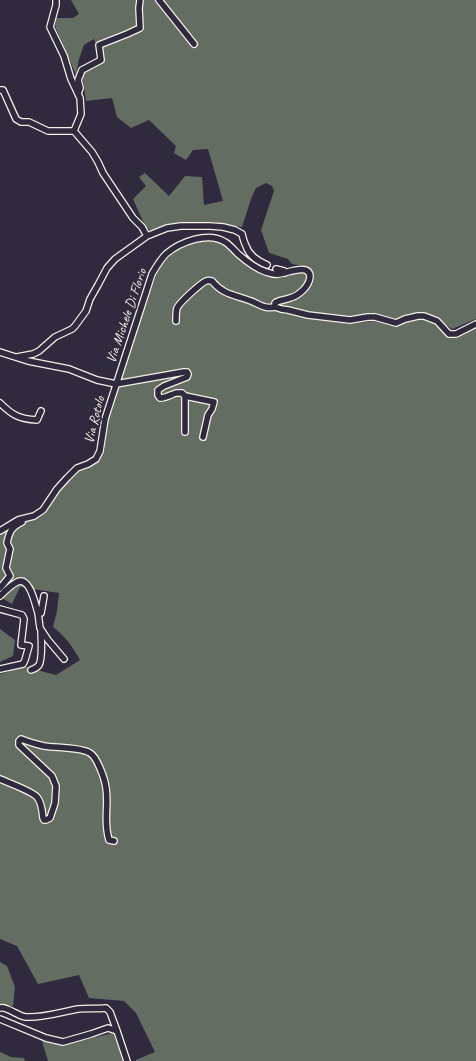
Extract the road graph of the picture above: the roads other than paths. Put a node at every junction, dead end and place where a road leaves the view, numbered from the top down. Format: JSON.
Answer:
{"nodes":[{"id":1,"x":140,"y":0,"type":"edge"},
{"id":2,"x":159,"y":0,"type":"edge"},
{"id":3,"x":56,"y":2,"type":"edge"},
{"id":4,"x":194,"y":44,"type":"dead end"},
{"id":5,"x":0,"y":90,"type":"edge"},
{"id":6,"x":78,"y":94,"type":"junction"},
{"id":7,"x":74,"y":131,"type":"junction"},
{"id":8,"x":147,"y":236,"type":"junction"},
{"id":9,"x":267,"y":265,"type":"dead end"},
{"id":10,"x":276,"y":269,"type":"dead end"},
{"id":11,"x":285,"y":273,"type":"junction"},
{"id":12,"x":275,"y":307,"type":"junction"},
{"id":13,"x":176,"y":321,"type":"dead end"},
{"id":14,"x":476,"y":324,"type":"edge"},
{"id":15,"x":0,"y":352,"type":"edge"},
{"id":16,"x":15,"y":357,"type":"junction"},
{"id":17,"x":116,"y":384,"type":"junction"},
{"id":18,"x":185,"y":396,"type":"junction"},
{"id":19,"x":0,"y":403,"type":"edge"},
{"id":20,"x":41,"y":411,"type":"dead end"},
{"id":21,"x":185,"y":432,"type":"dead end"},
{"id":22,"x":203,"y":437,"type":"dead end"},
{"id":23,"x":30,"y":517,"type":"junction"},
{"id":24,"x":0,"y":531,"type":"edge"},
{"id":25,"x":0,"y":588,"type":"edge"},
{"id":26,"x":0,"y":596,"type":"edge"},
{"id":27,"x":44,"y":596,"type":"dead end"},
{"id":28,"x":0,"y":609,"type":"edge"},
{"id":29,"x":38,"y":613,"type":"junction"},
{"id":30,"x":41,"y":630,"type":"junction"},
{"id":31,"x":64,"y":659,"type":"dead end"},
{"id":32,"x":0,"y":669,"type":"edge"},
{"id":33,"x":31,"y":670,"type":"dead end"},
{"id":34,"x":0,"y":779,"type":"edge"},
{"id":35,"x":114,"y":841,"type":"dead end"},
{"id":36,"x":0,"y":1008,"type":"edge"},
{"id":37,"x":0,"y":1019,"type":"edge"},
{"id":38,"x":117,"y":1031,"type":"junction"},
{"id":39,"x":127,"y":1061,"type":"edge"}],
"edges":[{"from":1,"to":6,"type":"street"},
{"from":2,"to":4,"type":"street"},
{"from":3,"to":6,"type":"street"},
{"from":5,"to":7,"type":"street"},
{"from":6,"to":7,"type":"street"},
{"from":7,"to":8,"type":"street"},
{"from":8,"to":9,"type":"street"},
{"from":8,"to":16,"type":"street"},
{"from":10,"to":11,"type":"street"},
{"from":11,"to":12,"type":"street","name":"Via Michele Di Florio"},
{"from":11,"to":17,"type":"street","name":"Via Michele Di Florio"},
{"from":12,"to":13,"type":"street"},
{"from":12,"to":14,"type":"street"},
{"from":15,"to":16,"type":"street"},
{"from":16,"to":17,"type":"street"},
{"from":17,"to":18,"type":"street"},
{"from":17,"to":23,"type":"street","name":"Via Rotolo"},
{"from":18,"to":21,"type":"street"},
{"from":18,"to":22,"type":"street"},
{"from":19,"to":20,"type":"street"},
{"from":23,"to":24,"type":"street","name":"Via Rotolo"},
{"from":23,"to":25,"type":"street"},
{"from":26,"to":29,"type":"street"},
{"from":27,"to":29,"type":"street"},
{"from":28,"to":32,"type":"street"},
{"from":29,"to":30,"type":"street"},
{"from":30,"to":31,"type":"street"},
{"from":30,"to":33,"type":"street"},
{"from":34,"to":35,"type":"street"},
{"from":36,"to":38,"type":"street"},
{"from":37,"to":38,"type":"street"},
{"from":38,"to":39,"type":"street"}]}
